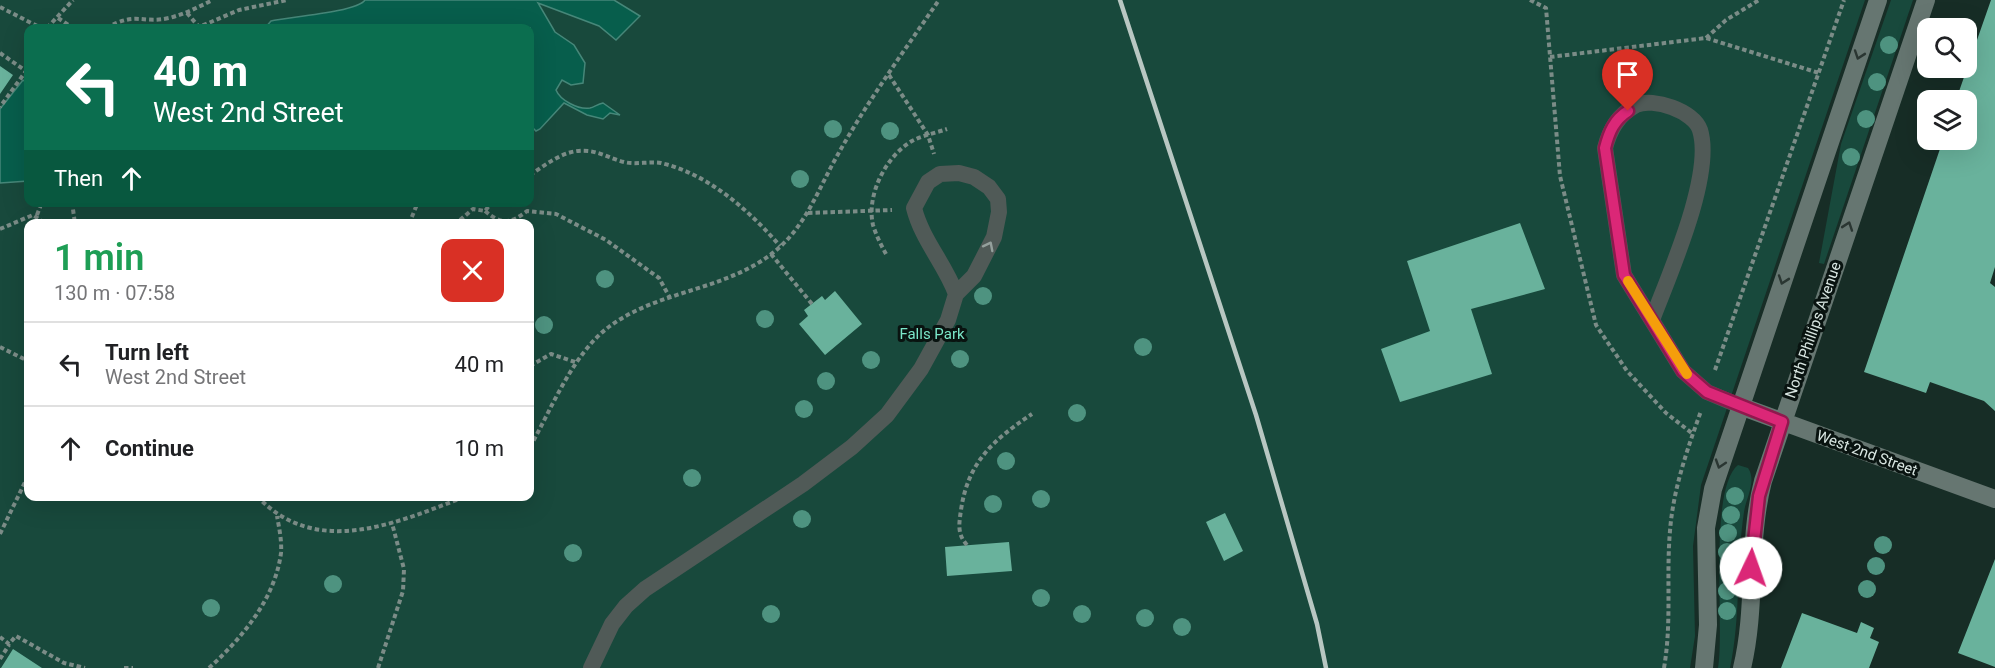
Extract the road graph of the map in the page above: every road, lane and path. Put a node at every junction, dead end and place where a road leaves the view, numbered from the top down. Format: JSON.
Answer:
{"nodes":[{"id":1,"x":73,"y":0,"type":"edge"},
{"id":2,"x":213,"y":0,"type":"edge"},
{"id":3,"x":287,"y":0,"type":"edge"},
{"id":4,"x":939,"y":0,"type":"edge"},
{"id":5,"x":1530,"y":0,"type":"edge"},
{"id":6,"x":1759,"y":0,"type":"edge"},
{"id":7,"x":1844,"y":0,"type":"edge"},
{"id":8,"x":1878,"y":0,"type":"edge"},
{"id":9,"x":1926,"y":0,"type":"edge"},
{"id":10,"x":0,"y":7,"type":"edge"},
{"id":11,"x":187,"y":13,"type":"junction"},
{"id":12,"x":58,"y":18,"type":"junction"},
{"id":13,"x":33,"y":24,"type":"edge"},
{"id":14,"x":51,"y":24,"type":"edge"},
{"id":15,"x":67,"y":24,"type":"edge"},
{"id":16,"x":116,"y":24,"type":"edge"},
{"id":17,"x":196,"y":24,"type":"edge"},
{"id":18,"x":206,"y":24,"type":"edge"},
{"id":19,"x":1706,"y":38,"type":"junction"},
{"id":20,"x":0,"y":52,"type":"edge"},
{"id":21,"x":1550,"y":57,"type":"junction"},
{"id":22,"x":24,"y":70,"type":"edge"},
{"id":23,"x":1819,"y":73,"type":"junction"},
{"id":24,"x":24,"y":74,"type":"edge"},
{"id":25,"x":889,"y":75,"type":"junction"},
{"id":26,"x":0,"y":107,"type":"edge"},
{"id":27,"x":947,"y":129,"type":"dead end"},
{"id":28,"x":928,"y":135,"type":"junction"},
{"id":29,"x":534,"y":172,"type":"edge"},
{"id":30,"x":940,"y":174,"type":"junction"},
{"id":31,"x":40,"y":207,"type":"edge"},
{"id":32,"x":488,"y":207,"type":"edge"},
{"id":33,"x":914,"y":208,"type":"junction"},
{"id":34,"x":484,"y":211,"type":"junction"},
{"id":35,"x":872,"y":212,"type":"junction"},
{"id":36,"x":808,"y":213,"type":"junction"},
{"id":37,"x":37,"y":215,"type":"junction"},
{"id":38,"x":41,"y":219,"type":"edge"},
{"id":39,"x":461,"y":219,"type":"edge"},
{"id":40,"x":494,"y":219,"type":"edge"},
{"id":41,"x":517,"y":219,"type":"edge"},
{"id":42,"x":0,"y":229,"type":"edge"},
{"id":43,"x":780,"y":246,"type":"junction"},
{"id":44,"x":771,"y":254,"type":"junction"},
{"id":45,"x":886,"y":254,"type":"dead end"},
{"id":46,"x":956,"y":294,"type":"junction"},
{"id":47,"x":670,"y":298,"type":"junction"},
{"id":48,"x":812,"y":304,"type":"dead end"},
{"id":49,"x":1652,"y":320,"type":"junction"},
{"id":50,"x":0,"y":347,"type":"edge"},
{"id":51,"x":24,"y":359,"type":"edge"},
{"id":52,"x":576,"y":362,"type":"junction"},
{"id":53,"x":534,"y":364,"type":"edge"},
{"id":54,"x":1707,"y":392,"type":"junction"},
{"id":55,"x":1740,"y":406,"type":"junction"},
{"id":56,"x":1032,"y":414,"type":"dead end"},
{"id":57,"x":1782,"y":422,"type":"junction"},
{"id":58,"x":1693,"y":434,"type":"junction"},
{"id":59,"x":534,"y":440,"type":"edge"},
{"id":60,"x":24,"y":484,"type":"edge"},
{"id":61,"x":1995,"y":499,"type":"edge"},
{"id":62,"x":262,"y":501,"type":"edge"},
{"id":63,"x":453,"y":501,"type":"edge"},
{"id":64,"x":277,"y":516,"type":"junction"},
{"id":65,"x":392,"y":523,"type":"junction"},
{"id":66,"x":0,"y":534,"type":"edge"},
{"id":67,"x":968,"y":545,"type":"dead end"},
{"id":68,"x":0,"y":637,"type":"edge"},
{"id":69,"x":9,"y":645,"type":"junction"},
{"id":70,"x":0,"y":659,"type":"edge"},
{"id":71,"x":85,"y":668,"type":"edge"},
{"id":72,"x":124,"y":668,"type":"edge"},
{"id":73,"x":133,"y":668,"type":"edge"},
{"id":74,"x":209,"y":668,"type":"edge"},
{"id":75,"x":378,"y":668,"type":"edge"},
{"id":76,"x":591,"y":668,"type":"edge"},
{"id":77,"x":1664,"y":668,"type":"edge"},
{"id":78,"x":1704,"y":668,"type":"edge"},
{"id":79,"x":1742,"y":668,"type":"edge"}],
"edges":[{"from":1,"to":12,"type":"path"},
{"from":2,"to":11,"type":"path"},
{"from":3,"to":18,"type":"path"},
{"from":4,"to":25,"type":"path"},
{"from":5,"to":21,"type":"path"},
{"from":6,"to":19,"type":"path"},
{"from":7,"to":23,"type":"path"},
{"from":8,"to":55,"type":"street","one_way":true},
{"from":57,"to":9,"type":"street","name":"North Phillips Avenue","one_way":true},
{"from":10,"to":13,"type":"path"},
{"from":11,"to":16,"type":"path"},
{"from":11,"to":17,"type":"path"},
{"from":12,"to":14,"type":"path"},
{"from":12,"to":15,"type":"path"},
{"from":19,"to":21,"type":"path"},
{"from":19,"to":23,"type":"path"},
{"from":20,"to":22,"type":"path"},
{"from":21,"to":58,"type":"path"},
{"from":23,"to":54,"type":"path"},
{"from":24,"to":26,"type":"path"},
{"from":25,"to":28,"type":"path"},
{"from":25,"to":36,"type":"path"},
{"from":27,"to":28,"type":"path"},
{"from":28,"to":30,"type":"path"},
{"from":28,"to":35,"type":"path"},
{"from":29,"to":43,"type":"path"},
{"from":30,"to":33,"type":"lane"},
{"from":46,"to":30,"type":"lane","one_way":true},
{"from":31,"to":37,"type":"path"},
{"from":32,"to":34,"type":"path"},
{"from":33,"to":35,"type":"path"},
{"from":33,"to":46,"type":"lane"},
{"from":34,"to":39,"type":"path"},
{"from":34,"to":40,"type":"path"},
{"from":35,"to":36,"type":"path"},
{"from":35,"to":45,"type":"path"},
{"from":36,"to":43,"type":"path"},
{"from":37,"to":38,"type":"path"},
{"from":37,"to":42,"type":"path"},
{"from":41,"to":47,"type":"path"},
{"from":43,"to":44,"type":"path"},
{"from":44,"to":47,"type":"path"},
{"from":44,"to":48,"type":"path"},
{"from":46,"to":76,"type":"lane"},
{"from":47,"to":52,"type":"path"},
{"from":49,"to":49,"type":"lane"},
{"from":49,"to":54,"type":"lane"},
{"from":50,"to":51,"type":"path"},
{"from":52,"to":53,"type":"path"},
{"from":52,"to":59,"type":"path"},
{"from":54,"to":55,"type":"lane"},
{"from":54,"to":58,"type":"path"},
{"from":55,"to":57,"type":"street","name":"West 2nd Street"},
{"from":55,"to":78,"type":"street","one_way":true},
{"from":56,"to":67,"type":"path"},
{"from":57,"to":61,"type":"street","name":"West 2nd Street"},
{"from":57,"to":79,"type":"street","name":"North Phillips Avenue"},
{"from":58,"to":77,"type":"path"},
{"from":60,"to":66,"type":"path"},
{"from":62,"to":64,"type":"path"},
{"from":63,"to":65,"type":"path"},
{"from":64,"to":65,"type":"path"},
{"from":64,"to":74,"type":"path"},
{"from":65,"to":75,"type":"path"},
{"from":68,"to":69,"type":"path"},
{"from":69,"to":70,"type":"path"},
{"from":69,"to":71,"type":"path"},
{"from":72,"to":73,"type":"path"}]}
